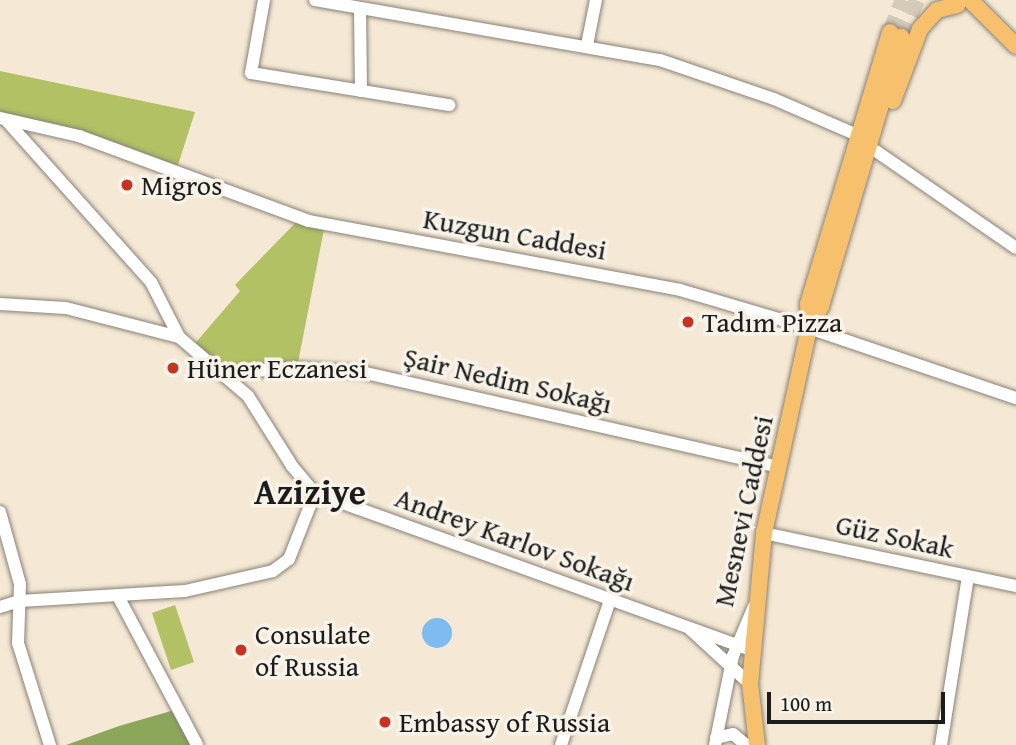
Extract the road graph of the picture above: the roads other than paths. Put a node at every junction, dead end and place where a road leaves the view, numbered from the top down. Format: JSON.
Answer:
{"nodes":[{"id":1,"x":264,"y":0,"type":"edge"},
{"id":2,"x":315,"y":0,"type":"edge"},
{"id":3,"x":596,"y":0,"type":"edge"},
{"id":4,"x":964,"y":4,"type":"edge"},
{"id":5,"x":360,"y":9,"type":"junction"},
{"id":6,"x":587,"y":45,"type":"junction"},
{"id":7,"x":1016,"y":46,"type":"edge"},
{"id":8,"x":361,"y":91,"type":"junction"},
{"id":9,"x":449,"y":105,"type":"dead end"},
{"id":10,"x":3,"y":119,"type":"edge"},
{"id":11,"x":852,"y":133,"type":"junction"},
{"id":12,"x":876,"y":151,"type":"junction"},
{"id":13,"x":857,"y":180,"type":"junction"},
{"id":14,"x":1016,"y":248,"type":"edge"},
{"id":15,"x":0,"y":304,"type":"edge"},
{"id":16,"x":809,"y":328,"type":"junction"},
{"id":17,"x":179,"y":337,"type":"junction"},
{"id":18,"x":224,"y":373,"type":"junction"},
{"id":19,"x":1016,"y":398,"type":"edge"},
{"id":20,"x":778,"y":467,"type":"junction"},
{"id":21,"x":315,"y":492,"type":"junction"},
{"id":22,"x":0,"y":512,"type":"edge"},
{"id":23,"x":764,"y":533,"type":"junction"},
{"id":24,"x":968,"y":577,"type":"junction"},
{"id":25,"x":1016,"y":586,"type":"edge"},
{"id":26,"x":119,"y":598,"type":"junction"},
{"id":27,"x":757,"y":599,"type":"junction"},
{"id":28,"x":610,"y":600,"type":"junction"},
{"id":29,"x":20,"y":601,"type":"junction"},
{"id":30,"x":0,"y":607,"type":"edge"},
{"id":31,"x":690,"y":629,"type":"junction"},
{"id":32,"x":737,"y":644,"type":"junction"},
{"id":33,"x":753,"y":651,"type":"junction"},
{"id":34,"x":730,"y":668,"type":"junction"},
{"id":35,"x":750,"y":684,"type":"junction"},
{"id":36,"x":716,"y":741,"type":"edge"},
{"id":37,"x":50,"y":745,"type":"edge"},
{"id":38,"x":197,"y":745,"type":"edge"},
{"id":39,"x":561,"y":745,"type":"edge"},
{"id":40,"x":746,"y":745,"type":"edge"},
{"id":41,"x":757,"y":745,"type":"edge"},
{"id":42,"x":941,"y":745,"type":"edge"}],
"edges":[{"from":1,"to":8,"type":"street"},
{"from":2,"to":5,"type":"street"},
{"from":3,"to":6,"type":"street"},
{"from":4,"to":7,"type":"main road"},
{"from":4,"to":12,"type":"main road"},
{"from":5,"to":6,"type":"street"},
{"from":5,"to":8,"type":"street"},
{"from":6,"to":11,"type":"street"},
{"from":8,"to":9,"type":"street"},
{"from":10,"to":16,"type":"street","name":"Kuzgun Caddesi"},
{"from":10,"to":17,"type":"street"},
{"from":11,"to":13,"type":"main road","name":"Mesnevi Caddesi"},
{"from":11,"to":16,"type":"main road","name":"Mesnevi Caddesi"},
{"from":12,"to":13,"type":"main road"},
{"from":12,"to":14,"type":"street"},
{"from":13,"to":16,"type":"main road","name":"Mesnevi Caddesi"},
{"from":15,"to":17,"type":"street"},
{"from":16,"to":19,"type":"street","name":"Kuzgun Caddesi"},
{"from":16,"to":20,"type":"main road","name":"Mesnevi Caddesi"},
{"from":17,"to":18,"type":"street"},
{"from":18,"to":20,"type":"street","name":"Şair Nedim Sokağı"},
{"from":18,"to":21,"type":"street"},
{"from":20,"to":23,"type":"main road","name":"Mesnevi Caddesi"},
{"from":21,"to":26,"type":"street"},
{"from":21,"to":28,"type":"street","name":"Andrey Karlov Sokağı"},
{"from":22,"to":29,"type":"street"},
{"from":23,"to":24,"type":"street","name":"Güz Sokak"},
{"from":23,"to":27,"type":"main road","name":"Mesnevi Caddesi"},
{"from":24,"to":25,"type":"street","name":"Güz Sokak"},
{"from":24,"to":42,"type":"street"},
{"from":26,"to":29,"type":"street"},
{"from":26,"to":38,"type":"street"},
{"from":27,"to":32,"type":"street","name":"Mesnevi Caddesi"},
{"from":27,"to":33,"type":"main road"},
{"from":28,"to":31,"type":"street","name":"Andrey Karlov Sokağı"},
{"from":28,"to":39,"type":"street"},
{"from":29,"to":30,"type":"street"},
{"from":29,"to":37,"type":"street"},
{"from":31,"to":32,"type":"street","name":"Andrey Karlov Sokağı"},
{"from":31,"to":34,"type":"street","name":"Andrey Karlov Sokağı"},
{"from":32,"to":33,"type":"street","name":"Andrey Karlov Sokağı"},
{"from":32,"to":34,"type":"street","name":"Mesnevi Caddesi"},
{"from":33,"to":35,"type":"main road"},
{"from":34,"to":35,"type":"street","name":"Andrey Karlov Sokağı"},
{"from":34,"to":36,"type":"street","name":"Mesnevi Caddesi"},
{"from":35,"to":41,"type":"main road"},
{"from":36,"to":40,"type":"street"}]}
